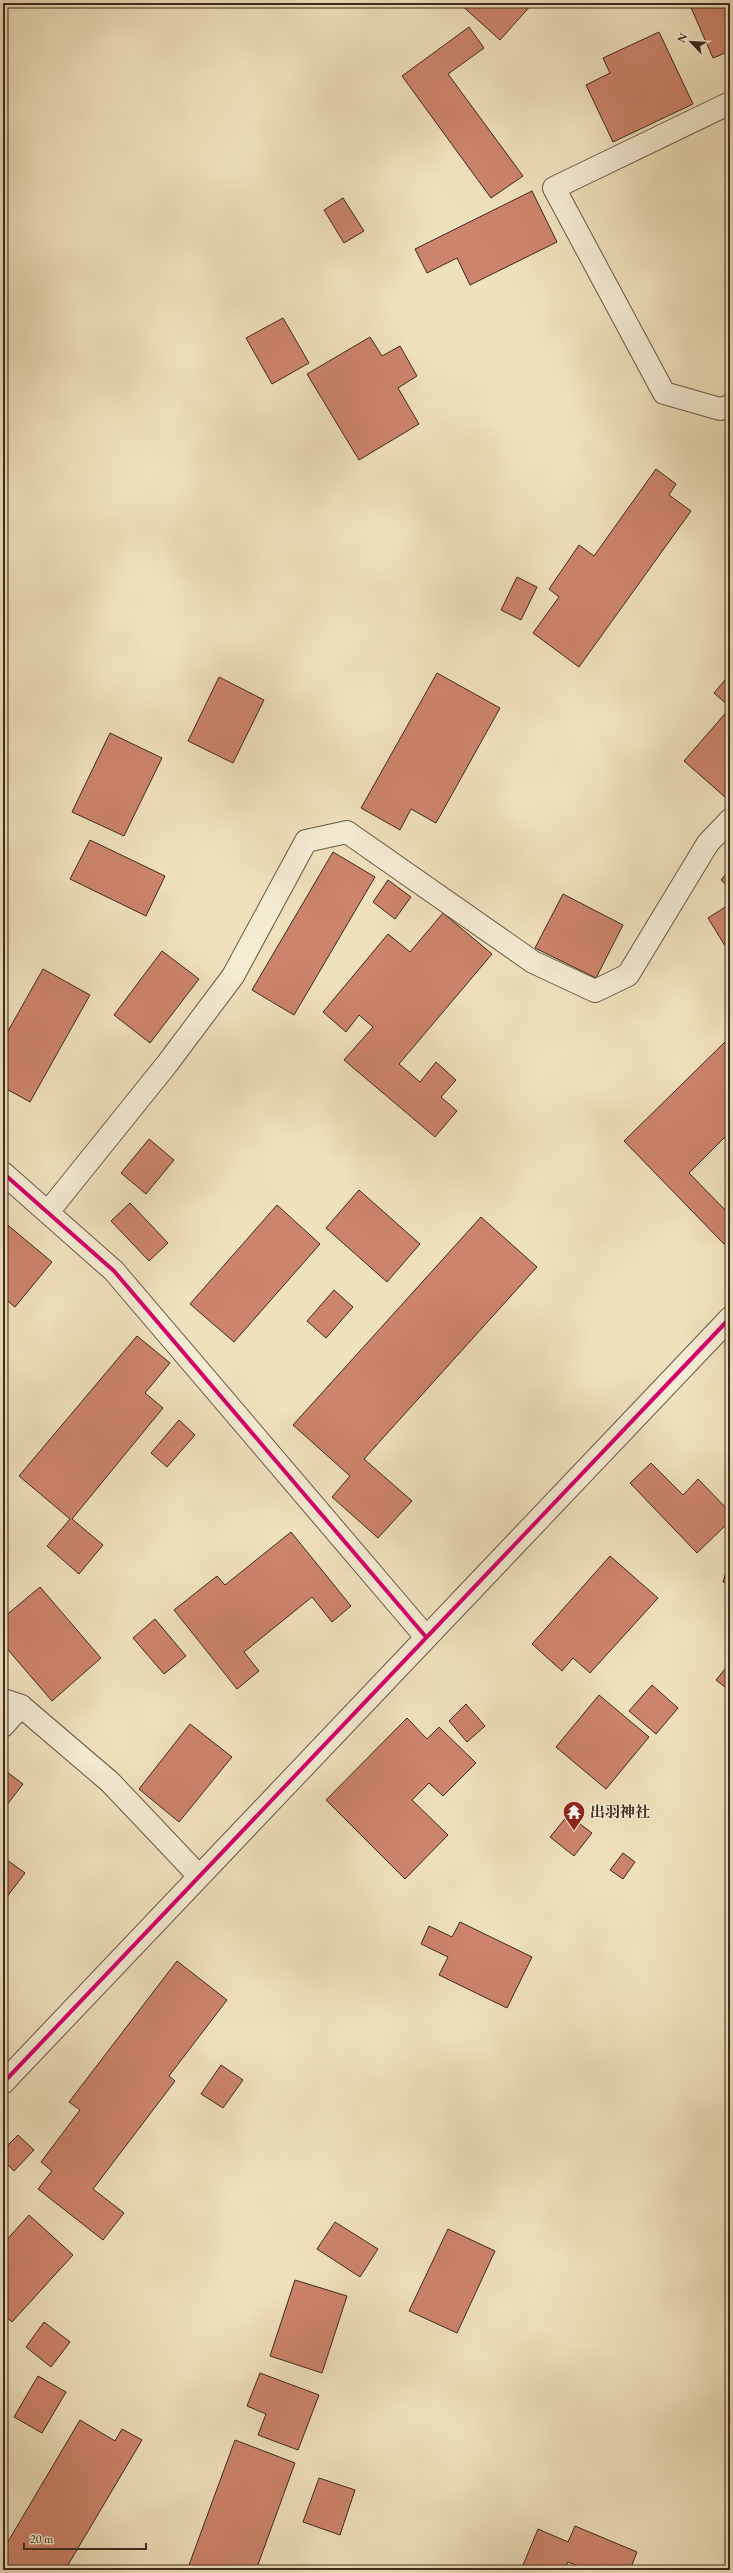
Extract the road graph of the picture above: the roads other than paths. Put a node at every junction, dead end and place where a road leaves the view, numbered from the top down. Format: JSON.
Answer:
{"nodes":[{"id":1,"x":730,"y":103,"type":"edge"},
{"id":2,"x":730,"y":406,"type":"edge"},
{"id":3,"x":730,"y":820,"type":"edge"},
{"id":4,"x":3,"y":1172,"type":"edge"},
{"id":5,"x":48,"y":1212,"type":"junction"},
{"id":6,"x":730,"y":1318,"type":"edge"},
{"id":7,"x":426,"y":1637,"type":"junction"},
{"id":8,"x":12,"y":1703,"type":"edge"},
{"id":9,"x":3,"y":1726,"type":"edge"},
{"id":10,"x":199,"y":1876,"type":"junction"},
{"id":11,"x":3,"y":2083,"type":"edge"}],
"edges":[{"from":1,"to":2,"type":"street"},
{"from":3,"to":5,"type":"street"},
{"from":4,"to":5,"type":"street"},
{"from":5,"to":7,"type":"street"},
{"from":6,"to":7,"type":"street"},
{"from":7,"to":10,"type":"street"},
{"from":8,"to":9,"type":"street"},
{"from":8,"to":10,"type":"street"},
{"from":10,"to":11,"type":"street"}]}
